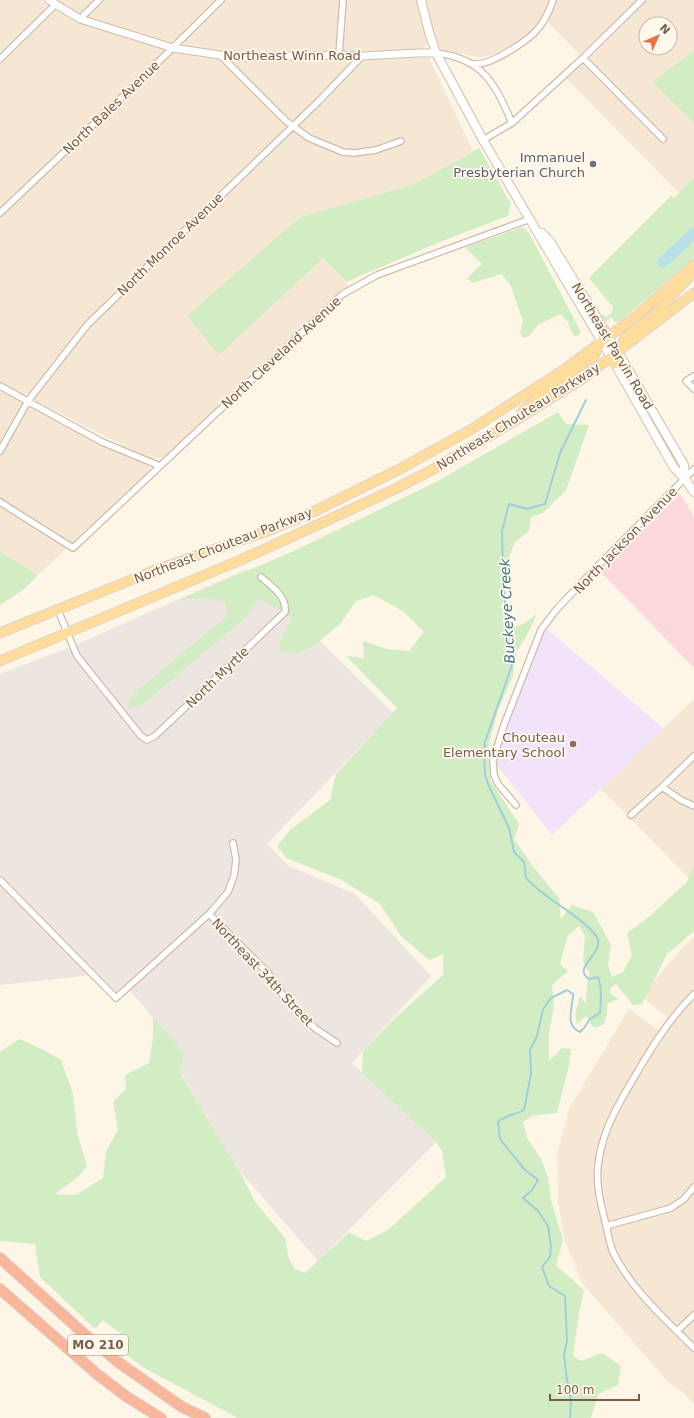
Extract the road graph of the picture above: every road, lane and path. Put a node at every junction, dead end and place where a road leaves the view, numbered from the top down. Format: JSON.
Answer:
{"nodes":[{"id":1,"x":99,"y":0,"type":"edge"},
{"id":2,"x":221,"y":0,"type":"edge"},
{"id":3,"x":343,"y":0,"type":"edge"},
{"id":4,"x":421,"y":0,"type":"edge"},
{"id":5,"x":553,"y":0,"type":"edge"},
{"id":6,"x":642,"y":0,"type":"edge"},
{"id":7,"x":52,"y":2,"type":"edge"},
{"id":8,"x":80,"y":19,"type":"junction"},
{"id":9,"x":173,"y":48,"type":"junction"},
{"id":10,"x":436,"y":53,"type":"junction"},
{"id":11,"x":339,"y":54,"type":"junction"},
{"id":12,"x":220,"y":55,"type":"junction"},
{"id":13,"x":362,"y":56,"type":"junction"},
{"id":14,"x":583,"y":58,"type":"junction"},
{"id":15,"x":0,"y":59,"type":"edge"},
{"id":16,"x":471,"y":64,"type":"junction"},
{"id":17,"x":512,"y":123,"type":"junction"},
{"id":18,"x":292,"y":127,"type":"junction"},
{"id":19,"x":663,"y":139,"type":"dead end"},
{"id":20,"x":483,"y":140,"type":"junction"},
{"id":21,"x":402,"y":141,"type":"dead end"},
{"id":22,"x":0,"y":213,"type":"edge"},
{"id":23,"x":530,"y":219,"type":"junction"},
{"id":24,"x":694,"y":265,"type":"edge"},
{"id":25,"x":694,"y":272,"type":"edge"},
{"id":26,"x":694,"y":293,"type":"edge"},
{"id":27,"x":605,"y":336,"type":"junction"},
{"id":28,"x":615,"y":358,"type":"junction"},
{"id":29,"x":694,"y":376,"type":"edge"},
{"id":30,"x":0,"y":386,"type":"edge"},
{"id":31,"x":694,"y":389,"type":"edge"},
{"id":32,"x":28,"y":401,"type":"junction"},
{"id":33,"x":513,"y":422,"type":"junction"},
{"id":34,"x":0,"y":451,"type":"edge"},
{"id":35,"x":160,"y":466,"type":"junction"},
{"id":36,"x":694,"y":469,"type":"edge"},
{"id":37,"x":685,"y":479,"type":"junction"},
{"id":38,"x":694,"y":492,"type":"edge"},
{"id":39,"x":0,"y":502,"type":"edge"},
{"id":40,"x":261,"y":577,"type":"dead end"},
{"id":41,"x":58,"y":610,"type":"junction"},
{"id":42,"x":67,"y":632,"type":"junction"},
{"id":43,"x":0,"y":633,"type":"edge"},
{"id":44,"x":0,"y":661,"type":"edge"},
{"id":45,"x":694,"y":756,"type":"edge"},
{"id":46,"x":662,"y":787,"type":"junction"},
{"id":47,"x":516,"y":804,"type":"dead end"},
{"id":48,"x":694,"y":806,"type":"edge"},
{"id":49,"x":631,"y":815,"type":"dead end"},
{"id":50,"x":233,"y":843,"type":"dead end"},
{"id":51,"x":0,"y":880,"type":"edge"},
{"id":52,"x":209,"y":914,"type":"junction"},
{"id":53,"x":694,"y":994,"type":"edge"},
{"id":54,"x":337,"y":1043,"type":"dead end"},
{"id":55,"x":694,"y":1188,"type":"edge"},
{"id":56,"x":606,"y":1226,"type":"junction"},
{"id":57,"x":0,"y":1258,"type":"edge"},
{"id":58,"x":0,"y":1289,"type":"edge"},
{"id":59,"x":694,"y":1315,"type":"edge"},
{"id":60,"x":677,"y":1331,"type":"junction"},
{"id":61,"x":694,"y":1348,"type":"edge"},
{"id":62,"x":161,"y":1418,"type":"edge"},
{"id":63,"x":205,"y":1418,"type":"edge"}],
"edges":[{"from":1,"to":8,"type":"street"},
{"from":2,"to":9,"type":"street","name":"North Bales Avenue"},
{"from":3,"to":11,"type":"street"},
{"from":4,"to":10,"type":"main road","name":"Northeast Parvin Road"},
{"from":5,"to":16,"type":"street"},
{"from":6,"to":14,"type":"street"},
{"from":7,"to":8,"type":"street","name":"Northeast Winn Road"},
{"from":7,"to":15,"type":"street"},
{"from":8,"to":9,"type":"street","name":"Northeast Winn Road"},
{"from":9,"to":12,"type":"street","name":"Northeast Winn Road"},
{"from":9,"to":22,"type":"street","name":"North Bales Avenue"},
{"from":10,"to":13,"type":"street","name":"Northeast Winn Road"},
{"from":10,"to":16,"type":"street","name":"Northeast Winn Road"},
{"from":10,"to":20,"type":"main road","name":"Northeast Parvin Road"},
{"from":11,"to":12,"type":"street","name":"Northeast Winn Road"},
{"from":11,"to":13,"type":"street","name":"Northeast Winn Road"},
{"from":12,"to":18,"type":"street"},
{"from":13,"to":18,"type":"street","name":"North Monroe Avenue"},
{"from":14,"to":17,"type":"street"},
{"from":14,"to":19,"type":"street"},
{"from":16,"to":17,"type":"street","name":"Northeast Winn Road"},
{"from":17,"to":20,"type":"street"},
{"from":18,"to":21,"type":"street"},
{"from":18,"to":32,"type":"street","name":"North Monroe Avenue"},
{"from":20,"to":23,"type":"main road","name":"Northeast Parvin Road"},
{"from":23,"to":27,"type":"main road","name":"Northeast Parvin Road"},
{"from":23,"to":27,"type":"main road","name":"Northeast Parvin Road"},
{"from":23,"to":35,"type":"street","name":"North Cleveland Avenue"},
{"from":24,"to":27,"type":"main road","name":"Northeast Chouteau Parkway"},
{"from":25,"to":28,"type":"main road"},
{"from":26,"to":28,"type":"main road","name":"Northeast Chouteau Parkway"},
{"from":27,"to":28,"type":"main road","name":"Northeast Parvin Road"},
{"from":27,"to":33,"type":"main road"},
{"from":27,"to":41,"type":"main road","name":"Northeast Chouteau Parkway"},
{"from":28,"to":33,"type":"main road","name":"Northeast Chouteau Parkway"},
{"from":28,"to":37,"type":"main road","name":"Northeast Parvin Road"},
{"from":28,"to":37,"type":"main road","name":"Northeast Parvin Road"},
{"from":29,"to":31,"type":"street"},
{"from":30,"to":32,"type":"street"},
{"from":32,"to":34,"type":"street","name":"North Monroe Avenue"},
{"from":32,"to":35,"type":"street"},
{"from":33,"to":42,"type":"main road","name":"Northeast Chouteau Parkway"},
{"from":35,"to":39,"type":"street","name":"North Cleveland Avenue"},
{"from":36,"to":37,"type":"street","name":"North Jackson Avenue"},
{"from":37,"to":38,"type":"main road","name":"Northeast Parvin Road"},
{"from":37,"to":47,"type":"street","name":"North Jackson Avenue"},
{"from":40,"to":42,"type":"street","name":"North Myrtle"},
{"from":41,"to":42,"type":"street"},
{"from":41,"to":43,"type":"main road","name":"Northeast Chouteau Parkway"},
{"from":42,"to":44,"type":"main road","name":"Northeast Chouteau Parkway"},
{"from":45,"to":46,"type":"street"},
{"from":46,"to":48,"type":"street"},
{"from":46,"to":49,"type":"street"},
{"from":50,"to":52,"type":"street"},
{"from":51,"to":52,"type":"street"},
{"from":52,"to":54,"type":"street","name":"Northeast 34th Street"},
{"from":53,"to":56,"type":"street"},
{"from":55,"to":56,"type":"street"},
{"from":56,"to":60,"type":"street"},
{"from":57,"to":63,"type":"highway","number":"MO 210"},
{"from":58,"to":62,"type":"highway","number":"MO 210"},
{"from":59,"to":60,"type":"street"},
{"from":60,"to":61,"type":"street"}]}
